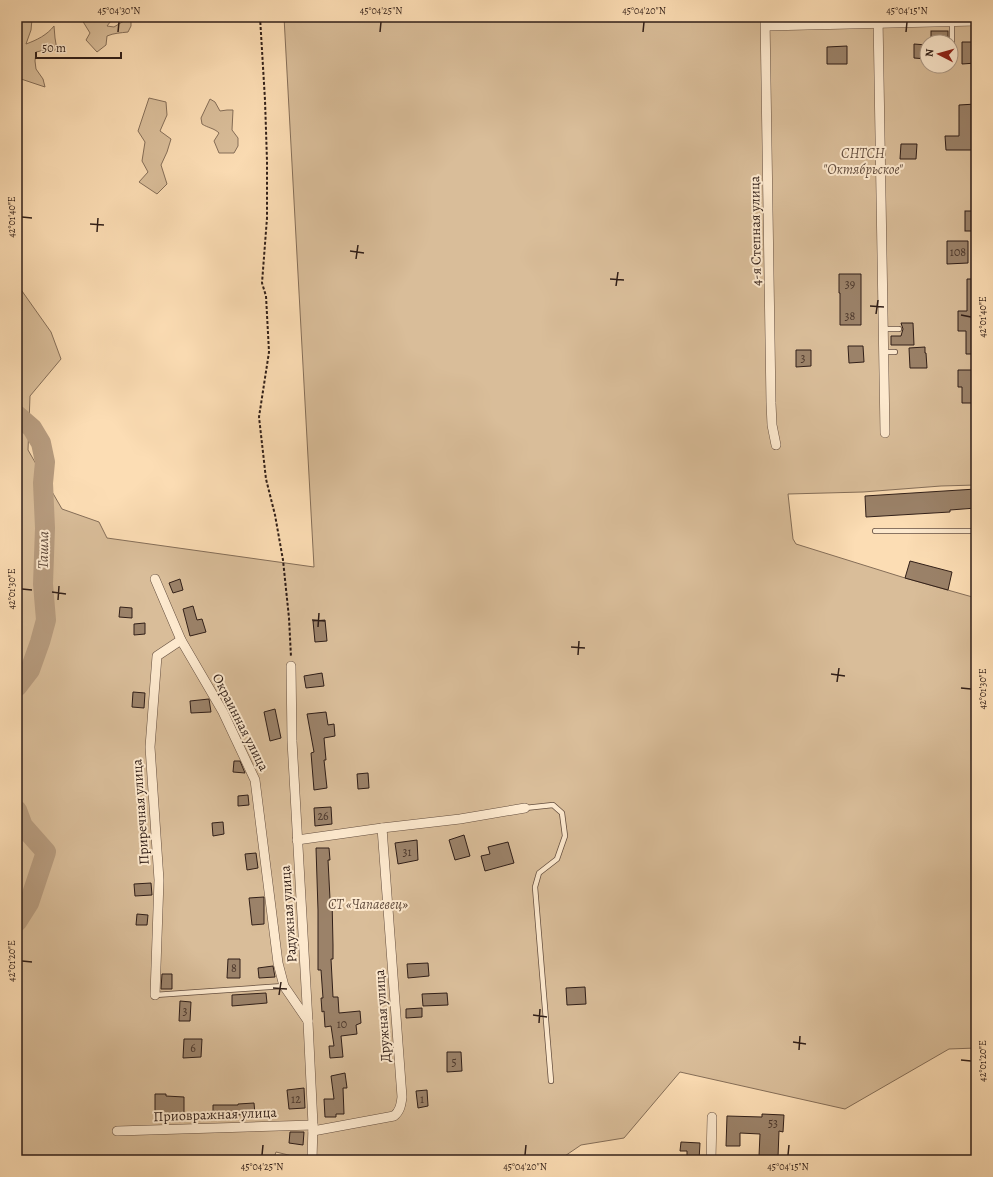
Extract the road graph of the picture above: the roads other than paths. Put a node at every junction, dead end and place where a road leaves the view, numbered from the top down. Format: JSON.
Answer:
{"nodes":[{"id":1,"x":879,"y":20,"type":"edge"},
{"id":2,"x":976,"y":21,"type":"edge"},
{"id":3,"x":765,"y":22,"type":"edge"},
{"id":4,"x":952,"y":22,"type":"junction"},
{"id":5,"x":952,"y":34,"type":"edge"},
{"id":6,"x":884,"y":329,"type":"junction"},
{"id":7,"x":899,"y":329,"type":"dead end"},
{"id":8,"x":884,"y":352,"type":"junction"},
{"id":9,"x":895,"y":352,"type":"dead end"},
{"id":10,"x":885,"y":433,"type":"dead end"},
{"id":11,"x":776,"y":445,"type":"dead end"},
{"id":12,"x":875,"y":531,"type":"dead end"},
{"id":13,"x":976,"y":531,"type":"edge"},
{"id":14,"x":155,"y":579,"type":"dead end"},
{"id":15,"x":181,"y":640,"type":"junction"},
{"id":16,"x":291,"y":666,"type":"road end"},
{"id":17,"x":525,"y":808,"type":"joint"},
{"id":18,"x":382,"y":828,"type":"junction"},
{"id":19,"x":297,"y":840,"type":"junction"},
{"id":20,"x":284,"y":986,"type":"junction"},
{"id":21,"x":155,"y":995,"type":"joint"},
{"id":22,"x":308,"y":1022,"type":"junction"},
{"id":23,"x":551,"y":1081,"type":"dead end"},
{"id":24,"x":712,"y":1117,"type":"dead end"},
{"id":25,"x":313,"y":1128,"type":"junction"},
{"id":26,"x":117,"y":1131,"type":"dead end"},
{"id":27,"x":312,"y":1160,"type":"edge"},
{"id":28,"x":711,"y":1160,"type":"edge"}],
"edges":[{"from":1,"to":3,"type":"street"},
{"from":1,"to":4,"type":"street"},
{"from":1,"to":6,"type":"street"},
{"from":2,"to":4,"type":"street"},
{"from":3,"to":11,"type":"street","name":"4-я Степная улица"},
{"from":4,"to":5,"type":"lane"},
{"from":6,"to":7,"type":"lane"},
{"from":6,"to":8,"type":"street"},
{"from":8,"to":9,"type":"lane"},
{"from":8,"to":10,"type":"street"},
{"from":12,"to":13,"type":"lane"},
{"from":14,"to":15,"type":"street","name":"Окраинная улица"},
{"from":15,"to":20,"type":"street","name":"Окраинная улица"},
{"from":15,"to":21,"type":"street","name":"Приречная улица"},
{"from":16,"to":19,"type":"street","name":"Радужная улица"},
{"from":17,"to":18,"type":"street"},
{"from":17,"to":23,"type":"lane"},
{"from":18,"to":19,"type":"street"},
{"from":18,"to":25,"type":"street","name":"Дружная улица"},
{"from":19,"to":22,"type":"street","name":"Радужная улица"},
{"from":20,"to":21,"type":"lane"},
{"from":20,"to":22,"type":"street","name":"Окраинная улица"},
{"from":22,"to":25,"type":"street","name":"Радужная улица"},
{"from":24,"to":28,"type":"street"},
{"from":25,"to":26,"type":"street","name":"Приовражная улица"},
{"from":25,"to":27,"type":"street","name":"Радужная улица"}]}
